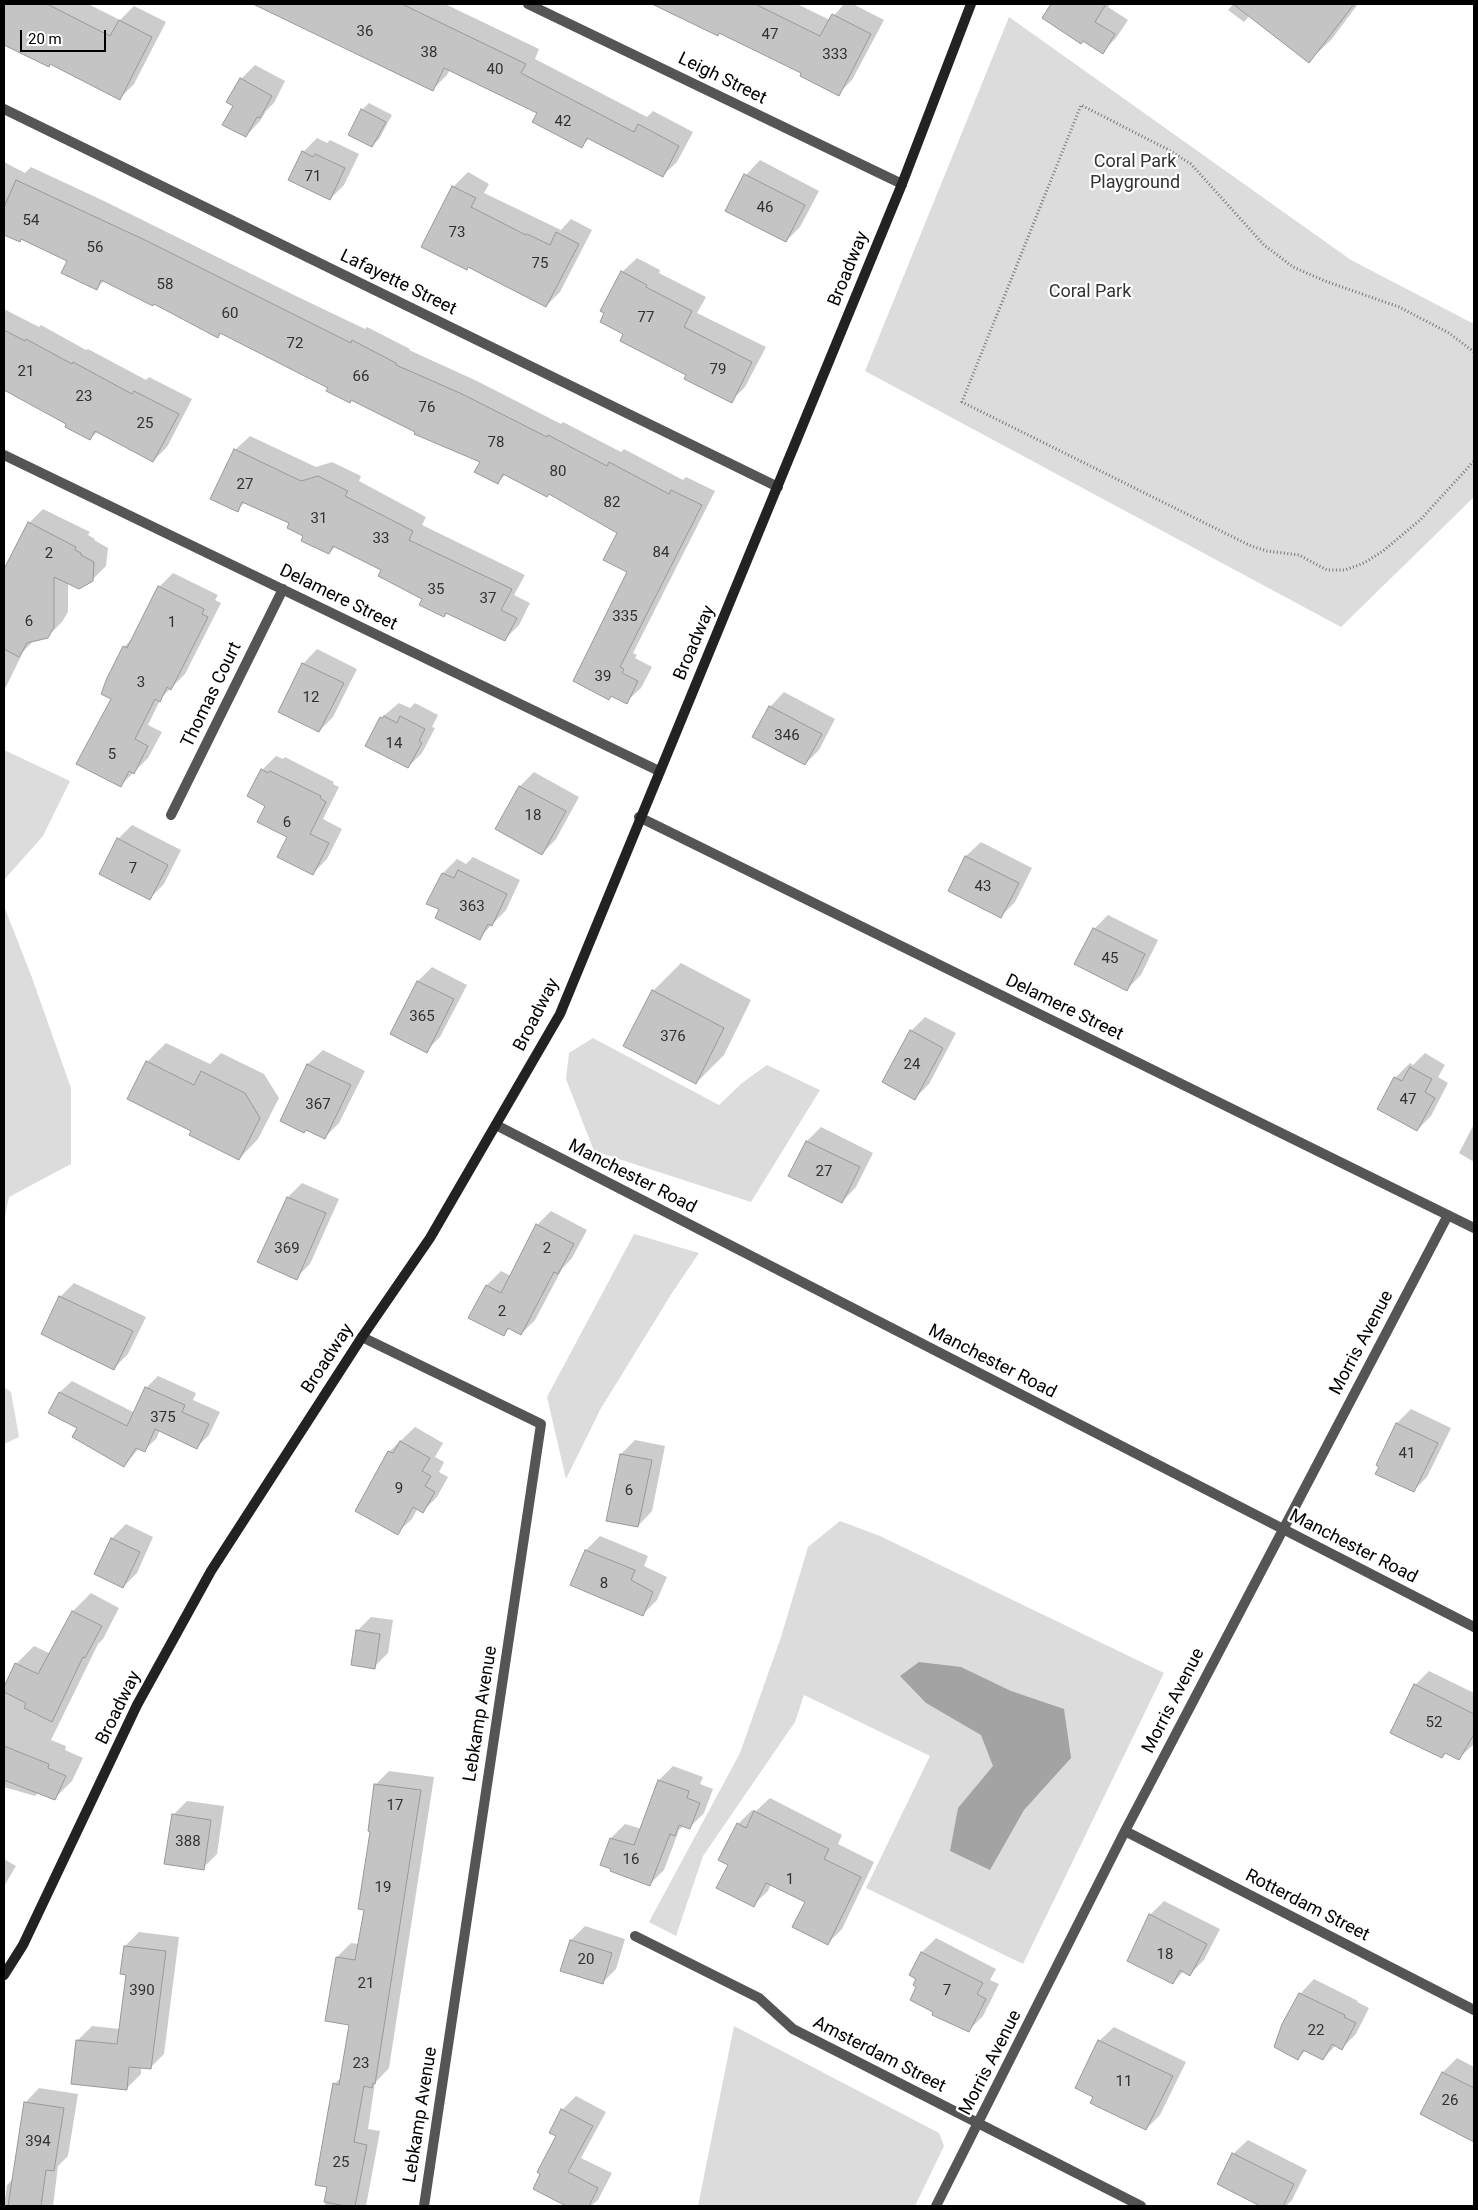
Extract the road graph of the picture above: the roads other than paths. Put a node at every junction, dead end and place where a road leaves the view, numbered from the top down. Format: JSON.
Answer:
{"nodes":[{"id":1,"x":528,"y":4,"type":"edge"},
{"id":2,"x":971,"y":4,"type":"edge"},
{"id":3,"x":4,"y":109,"type":"edge"},
{"id":4,"x":902,"y":184,"type":"junction"},
{"id":5,"x":4,"y":455,"type":"edge"},
{"id":6,"x":778,"y":487,"type":"junction"},
{"id":7,"x":283,"y":589,"type":"junction"},
{"id":8,"x":659,"y":771,"type":"junction"},
{"id":9,"x":171,"y":815,"type":"dead end"},
{"id":10,"x":639,"y":817,"type":"junction"},
{"id":11,"x":496,"y":1125,"type":"junction"},
{"id":12,"x":1448,"y":1215,"type":"junction"},
{"id":13,"x":1474,"y":1228,"type":"edge"},
{"id":14,"x":362,"y":1337,"type":"junction"},
{"id":15,"x":1282,"y":1529,"type":"junction"},
{"id":16,"x":1474,"y":1626,"type":"edge"},
{"id":17,"x":1125,"y":1832,"type":"junction"},
{"id":18,"x":635,"y":1936,"type":"dead end"},
{"id":19,"x":4,"y":1976,"type":"edge"},
{"id":20,"x":1474,"y":2010,"type":"edge"},
{"id":21,"x":979,"y":2124,"type":"junction"},
{"id":22,"x":424,"y":2206,"type":"edge"},
{"id":23,"x":936,"y":2206,"type":"edge"},
{"id":24,"x":1141,"y":2206,"type":"edge"}],
"edges":[{"from":1,"to":4,"type":"street","name":"Leigh Street"},
{"from":2,"to":4,"type":"main road","name":"Broadway"},
{"from":3,"to":6,"type":"street","name":"Lafayette Street"},
{"from":4,"to":6,"type":"main road","name":"Broadway"},
{"from":5,"to":7,"type":"street","name":"Delamere Street"},
{"from":6,"to":8,"type":"main road","name":"Broadway"},
{"from":7,"to":8,"type":"street","name":"Delamere Street"},
{"from":7,"to":9,"type":"street","name":"Thomas Court"},
{"from":8,"to":10,"type":"main road","name":"Broadway"},
{"from":10,"to":11,"type":"main road","name":"Broadway"},
{"from":10,"to":12,"type":"street","name":"Delamere Street"},
{"from":11,"to":14,"type":"main road","name":"Broadway"},
{"from":11,"to":15,"type":"street","name":"Manchester Road"},
{"from":12,"to":13,"type":"street","name":"Delamere Street"},
{"from":12,"to":15,"type":"street","name":"Morris Avenue"},
{"from":14,"to":19,"type":"main road","name":"Broadway"},
{"from":14,"to":22,"type":"street","name":"Lebkamp Avenue"},
{"from":15,"to":16,"type":"street","name":"Manchester Road"},
{"from":15,"to":17,"type":"street","name":"Morris Avenue"},
{"from":17,"to":20,"type":"street","name":"Rotterdam Street"},
{"from":17,"to":21,"type":"street","name":"Morris Avenue"},
{"from":18,"to":21,"type":"street","name":"Amsterdam Street"},
{"from":21,"to":23,"type":"street","name":"Morris Avenue"},
{"from":21,"to":24,"type":"street","name":"Amsterdam Street"}]}
